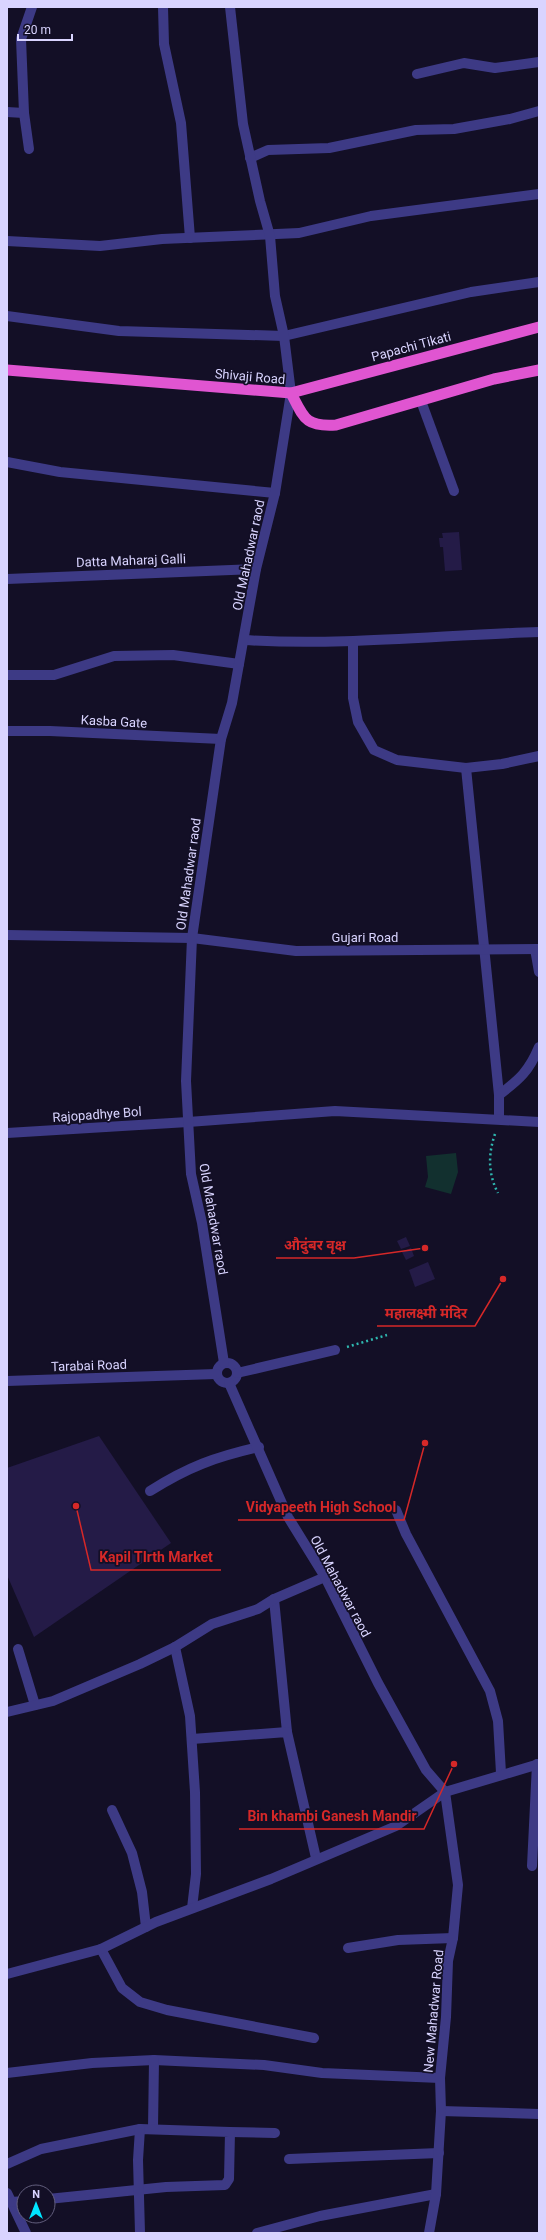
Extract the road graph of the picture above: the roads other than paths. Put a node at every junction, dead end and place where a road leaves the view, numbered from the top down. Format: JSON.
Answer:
{"nodes":[{"id":1,"x":32,"y":7,"type":"edge"},
{"id":2,"x":163,"y":7,"type":"edge"},
{"id":3,"x":230,"y":7,"type":"edge"},
{"id":4,"x":539,"y":62,"type":"edge"},
{"id":5,"x":417,"y":74,"type":"dead end"},
{"id":6,"x":539,"y":111,"type":"edge"},
{"id":7,"x":7,"y":112,"type":"edge"},
{"id":8,"x":24,"y":113,"type":"junction"},
{"id":9,"x":29,"y":149,"type":"dead end"},
{"id":10,"x":250,"y":158,"type":"junction"},
{"id":11,"x":539,"y":194,"type":"edge"},
{"id":12,"x":270,"y":236,"type":"junction"},
{"id":13,"x":190,"y":238,"type":"junction"},
{"id":14,"x":7,"y":241,"type":"edge"},
{"id":15,"x":539,"y":282,"type":"edge"},
{"id":16,"x":7,"y":316,"type":"edge"},
{"id":17,"x":539,"y":327,"type":"edge"},
{"id":18,"x":284,"y":336,"type":"junction"},
{"id":19,"x":7,"y":370,"type":"edge"},
{"id":20,"x":539,"y":370,"type":"edge"},
{"id":21,"x":291,"y":393,"type":"junction"},
{"id":22,"x":421,"y":402,"type":"junction"},
{"id":23,"x":7,"y":462,"type":"edge"},
{"id":24,"x":454,"y":491,"type":"dead end"},
{"id":25,"x":275,"y":493,"type":"junction"},
{"id":26,"x":256,"y":568,"type":"junction"},
{"id":27,"x":7,"y":579,"type":"edge"},
{"id":28,"x":539,"y":632,"type":"edge"},
{"id":29,"x":244,"y":640,"type":"junction"},
{"id":30,"x":353,"y":642,"type":"junction"},
{"id":31,"x":239,"y":664,"type":"junction"},
{"id":32,"x":7,"y":675,"type":"edge"},
{"id":33,"x":7,"y":731,"type":"edge"},
{"id":34,"x":221,"y":739,"type":"junction"},
{"id":35,"x":539,"y":756,"type":"edge"},
{"id":36,"x":466,"y":768,"type":"junction"},
{"id":37,"x":7,"y":935,"type":"edge"},
{"id":38,"x":192,"y":938,"type":"junction"},
{"id":39,"x":485,"y":949,"type":"junction"},
{"id":40,"x":537,"y":949,"type":"edge"},
{"id":41,"x":539,"y":972,"type":"edge"},
{"id":42,"x":539,"y":1047,"type":"edge"},
{"id":43,"x":500,"y":1095,"type":"junction"},
{"id":44,"x":500,"y":1119,"type":"junction"},
{"id":45,"x":188,"y":1122,"type":"junction"},
{"id":46,"x":539,"y":1122,"type":"edge"},
{"id":47,"x":7,"y":1133,"type":"edge"},
{"id":48,"x":335,"y":1350,"type":"dead end"},
{"id":49,"x":224,"y":1363,"type":"junction"},
{"id":50,"x":237,"y":1373,"type":"junction"},
{"id":51,"x":216,"y":1374,"type":"junction"},
{"id":52,"x":7,"y":1381,"type":"edge"},
{"id":53,"x":229,"y":1383,"type":"junction"},
{"id":54,"x":259,"y":1447,"type":"junction"},
{"id":55,"x":150,"y":1491,"type":"dead end"},
{"id":56,"x":396,"y":1510,"type":"dead end"},
{"id":57,"x":325,"y":1577,"type":"junction"},
{"id":58,"x":274,"y":1599,"type":"junction"},
{"id":59,"x":174,"y":1647,"type":"junction"},
{"id":60,"x":18,"y":1649,"type":"dead end"},
{"id":61,"x":35,"y":1706,"type":"junction"},
{"id":62,"x":7,"y":1712,"type":"edge"},
{"id":63,"x":286,"y":1732,"type":"junction"},
{"id":64,"x":192,"y":1739,"type":"junction"},
{"id":65,"x":538,"y":1764,"type":"edge"},
{"id":66,"x":501,"y":1774,"type":"junction"},
{"id":67,"x":445,"y":1792,"type":"junction"},
{"id":68,"x":112,"y":1810,"type":"dead end"},
{"id":69,"x":316,"y":1858,"type":"junction"},
{"id":70,"x":532,"y":1866,"type":"dead end"},
{"id":71,"x":192,"y":1908,"type":"junction"},
{"id":72,"x":146,"y":1927,"type":"junction"},
{"id":73,"x":453,"y":1938,"type":"junction"},
{"id":74,"x":348,"y":1948,"type":"dead end"},
{"id":75,"x":101,"y":1949,"type":"junction"},
{"id":76,"x":7,"y":1974,"type":"edge"},
{"id":77,"x":314,"y":2038,"type":"dead end"},
{"id":78,"x":154,"y":2060,"type":"junction"},
{"id":79,"x":7,"y":2073,"type":"edge"},
{"id":80,"x":440,"y":2078,"type":"junction"},
{"id":81,"x":441,"y":2111,"type":"junction"},
{"id":82,"x":539,"y":2114,"type":"edge"},
{"id":83,"x":153,"y":2128,"type":"junction"},
{"id":84,"x":140,"y":2129,"type":"junction"},
{"id":85,"x":230,"y":2132,"type":"junction"},
{"id":86,"x":275,"y":2133,"type":"dead end"},
{"id":87,"x":439,"y":2153,"type":"junction"},
{"id":88,"x":289,"y":2159,"type":"dead end"},
{"id":89,"x":7,"y":2164,"type":"edge"},
{"id":90,"x":140,"y":2190,"type":"junction"},
{"id":91,"x":436,"y":2194,"type":"junction"},
{"id":92,"x":9,"y":2197,"type":"edge"},
{"id":93,"x":56,"y":2198,"type":"edge"},
{"id":94,"x":26,"y":2233,"type":"edge"},
{"id":95,"x":140,"y":2233,"type":"edge"},
{"id":96,"x":257,"y":2233,"type":"edge"},
{"id":97,"x":429,"y":2233,"type":"edge"}],
"edges":[{"from":1,"to":8,"type":"street"},
{"from":2,"to":13,"type":"street"},
{"from":3,"to":10,"type":"street","name":"Old Mahadwar raod"},
{"from":4,"to":5,"type":"street"},
{"from":6,"to":10,"type":"street"},
{"from":7,"to":8,"type":"street"},
{"from":8,"to":9,"type":"street"},
{"from":10,"to":12,"type":"street","name":"Old Mahadwar raod"},
{"from":11,"to":12,"type":"street"},
{"from":12,"to":13,"type":"street"},
{"from":12,"to":18,"type":"street","name":"Old Mahadwar raod"},
{"from":13,"to":14,"type":"street"},
{"from":15,"to":18,"type":"street"},
{"from":16,"to":18,"type":"street"},
{"from":17,"to":21,"type":"highway","name":"Papachi Tikati"},
{"from":18,"to":21,"type":"street","name":"Old Mahadwar raod"},
{"from":19,"to":21,"type":"highway","name":"Shivaji Road"},
{"from":20,"to":22,"type":"highway","name":"Shivaji Road"},
{"from":21,"to":22,"type":"highway","name":"Shivaji Road"},
{"from":21,"to":25,"type":"street","name":"Old Mahadwar raod"},
{"from":22,"to":24,"type":"street"},
{"from":23,"to":25,"type":"street"},
{"from":25,"to":26,"type":"street","name":"Old Mahadwar raod"},
{"from":26,"to":27,"type":"street","name":"Datta Maharaj Galli"},
{"from":26,"to":29,"type":"street","name":"Old Mahadwar raod"},
{"from":28,"to":30,"type":"street"},
{"from":29,"to":30,"type":"street"},
{"from":29,"to":31,"type":"street","name":"Old Mahadwar raod"},
{"from":30,"to":36,"type":"street"},
{"from":31,"to":32,"type":"street"},
{"from":31,"to":34,"type":"street","name":"Old Mahadwar raod"},
{"from":33,"to":34,"type":"street","name":"Kasba Gate"},
{"from":34,"to":38,"type":"street","name":"Old Mahadwar raod"},
{"from":35,"to":36,"type":"street"},
{"from":36,"to":39,"type":"street"},
{"from":37,"to":38,"type":"street","name":"Gujari Road"},
{"from":38,"to":39,"type":"street","name":"Gujari Road"},
{"from":38,"to":45,"type":"street","name":"Old Mahadwar raod"},
{"from":39,"to":40,"type":"street","name":"Gujari Road"},
{"from":39,"to":43,"type":"street"},
{"from":40,"to":41,"type":"street"},
{"from":42,"to":43,"type":"street"},
{"from":43,"to":44,"type":"street"},
{"from":44,"to":45,"type":"street","name":"Rajopadhye Bol"},
{"from":44,"to":46,"type":"street","name":"Rajopadhye Bol"},
{"from":45,"to":47,"type":"street","name":"Rajopadhye Bol"},
{"from":45,"to":49,"type":"street","name":"Old Mahadwar raod"},
{"from":48,"to":50,"type":"street"},
{"from":49,"to":50,"type":"street"},
{"from":49,"to":51,"type":"street"},
{"from":50,"to":53,"type":"street"},
{"from":51,"to":52,"type":"street","name":"Tarabai Road"},
{"from":51,"to":53,"type":"street"},
{"from":53,"to":54,"type":"street","name":"Old Mahadwar raod"},
{"from":54,"to":55,"type":"street"},
{"from":54,"to":57,"type":"street","name":"Old Mahadwar raod"},
{"from":56,"to":66,"type":"street"},
{"from":57,"to":58,"type":"street"},
{"from":57,"to":67,"type":"street","name":"Old Mahadwar raod"},
{"from":58,"to":59,"type":"street"},
{"from":58,"to":63,"type":"street"},
{"from":59,"to":61,"type":"street"},
{"from":59,"to":64,"type":"street"},
{"from":60,"to":61,"type":"street"},
{"from":61,"to":62,"type":"street"},
{"from":63,"to":64,"type":"street"},
{"from":63,"to":69,"type":"street"},
{"from":64,"to":71,"type":"street"},
{"from":65,"to":66,"type":"street"},
{"from":65,"to":70,"type":"street"},
{"from":66,"to":67,"type":"street"},
{"from":67,"to":69,"type":"street"},
{"from":67,"to":73,"type":"street","name":"New Mahadwar Road"},
{"from":68,"to":72,"type":"street"},
{"from":69,"to":71,"type":"street"},
{"from":71,"to":72,"type":"street"},
{"from":72,"to":75,"type":"street"},
{"from":73,"to":74,"type":"street"},
{"from":73,"to":80,"type":"street","name":"New Mahadwar Road"},
{"from":75,"to":76,"type":"street"},
{"from":75,"to":77,"type":"street"},
{"from":78,"to":79,"type":"street"},
{"from":78,"to":80,"type":"street"},
{"from":78,"to":83,"type":"street"},
{"from":80,"to":81,"type":"street","name":"New Mahadwar Road"},
{"from":81,"to":82,"type":"street"},
{"from":81,"to":87,"type":"street","name":"New Mahadwar Road"},
{"from":83,"to":84,"type":"street"},
{"from":83,"to":85,"type":"street"},
{"from":84,"to":89,"type":"street"},
{"from":84,"to":90,"type":"street"},
{"from":85,"to":86,"type":"street"},
{"from":85,"to":90,"type":"street"},
{"from":87,"to":88,"type":"street"},
{"from":87,"to":91,"type":"street","name":"New Mahadwar Road"},
{"from":90,"to":93,"type":"street"},
{"from":90,"to":95,"type":"street"},
{"from":91,"to":96,"type":"street"},
{"from":91,"to":97,"type":"street","name":"New Mahadwar Road"},
{"from":92,"to":94,"type":"street"}]}
